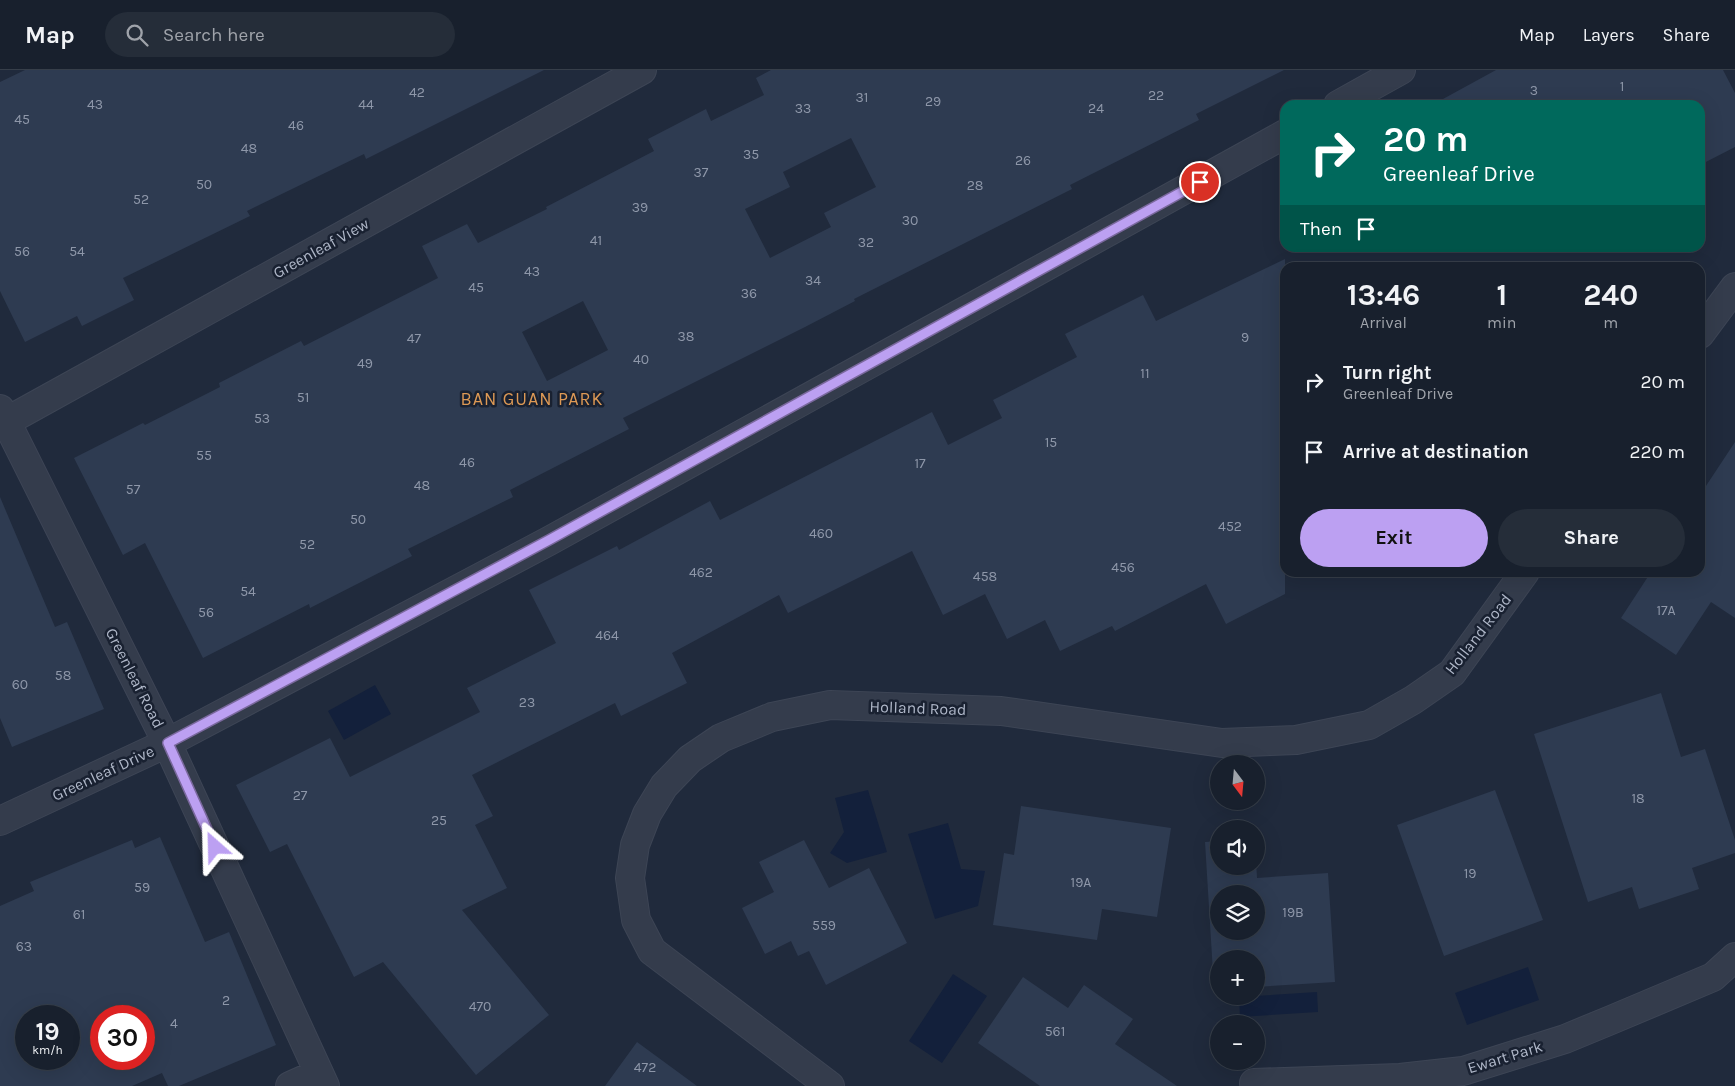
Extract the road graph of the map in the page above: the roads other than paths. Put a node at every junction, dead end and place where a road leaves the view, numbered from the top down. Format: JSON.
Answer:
{"nodes":[{"id":1,"x":642,"y":70,"type":"edge"},
{"id":2,"x":1401,"y":70,"type":"edge"},
{"id":3,"x":1347,"y":100,"type":"edge"},
{"id":4,"x":1280,"y":137,"type":"edge"},
{"id":5,"x":1735,"y":287,"type":"edge"},
{"id":6,"x":1705,"y":327,"type":"edge"},
{"id":7,"x":2,"y":419,"type":"edge"},
{"id":8,"x":1522,"y":577,"type":"edge"},
{"id":9,"x":168,"y":743,"type":"junction"},
{"id":10,"x":0,"y":820,"type":"edge"},
{"id":11,"x":1735,"y":958,"type":"edge"},
{"id":12,"x":322,"y":1079,"type":"edge"},
{"id":13,"x":1254,"y":1083,"type":"dead end"},
{"id":14,"x":290,"y":1086,"type":"edge"},
{"id":15,"x":830,"y":1086,"type":"edge"}],
"edges":[{"from":1,"to":7,"type":"street","name":"Greenleaf View"},
{"from":2,"to":3,"type":"street"},
{"from":4,"to":9,"type":"street","name":"Greenleaf Drive"},
{"from":5,"to":6,"type":"street"},
{"from":7,"to":9,"type":"street","name":"Greenleaf Road"},
{"from":8,"to":15,"type":"street","name":"Holland Road"},
{"from":9,"to":10,"type":"street","name":"Greenleaf Drive"},
{"from":9,"to":12,"type":"street","name":"Greenleaf Road"},
{"from":11,"to":13,"type":"street","name":"Ewart Park"},
{"from":12,"to":14,"type":"street"}]}
